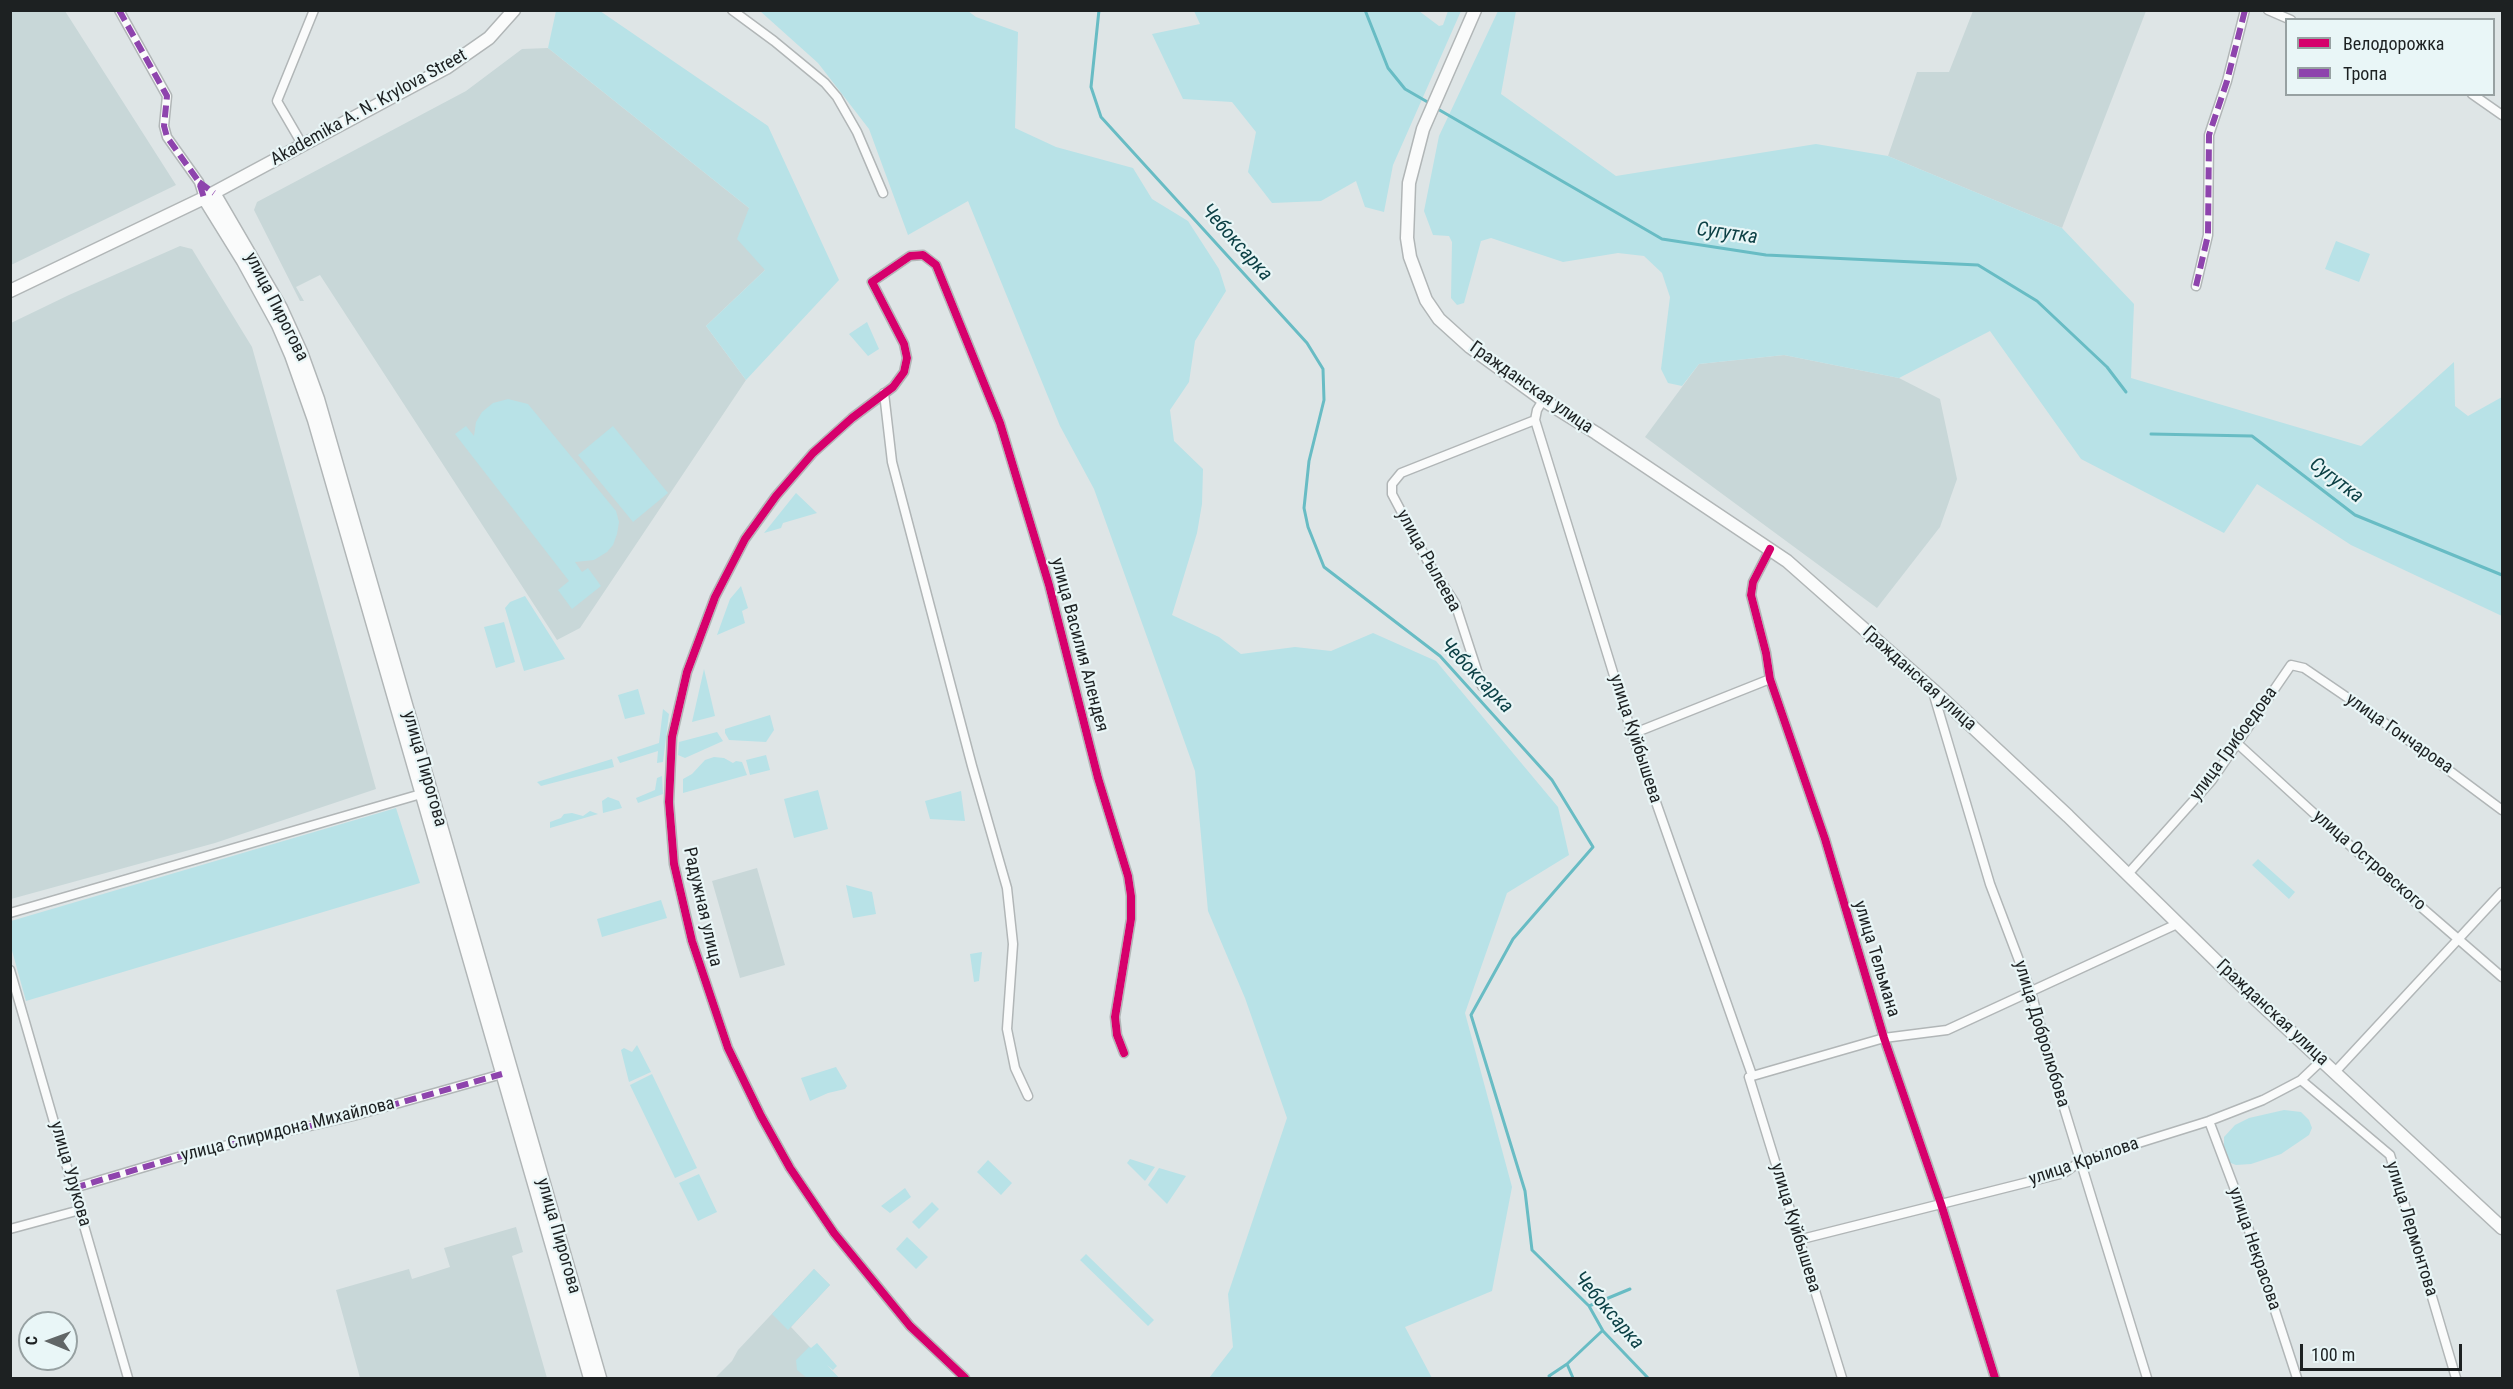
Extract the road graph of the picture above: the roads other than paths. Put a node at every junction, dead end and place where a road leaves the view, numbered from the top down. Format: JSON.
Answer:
{"nodes":[{"id":1,"x":119,"y":10,"type":"edge"},
{"id":2,"x":314,"y":10,"type":"edge"},
{"id":3,"x":514,"y":10,"type":"edge"},
{"id":4,"x":732,"y":10,"type":"edge"},
{"id":5,"x":1475,"y":10,"type":"edge"},
{"id":6,"x":2245,"y":10,"type":"edge"},
{"id":7,"x":2268,"y":10,"type":"edge"},
{"id":8,"x":2286,"y":18,"type":"edge"},
{"id":9,"x":2475,"y":96,"type":"edge"},
{"id":10,"x":2502,"y":115,"type":"edge"},
{"id":11,"x":302,"y":144,"type":"junction"},
{"id":12,"x":883,"y":193,"type":"dead end"},
{"id":13,"x":209,"y":195,"type":"junction"},
{"id":14,"x":929,"y":258,"type":"joint"},
{"id":15,"x":2196,"y":286,"type":"dead end"},
{"id":16,"x":10,"y":291,"type":"edge"},
{"id":17,"x":884,"y":393,"type":"junction"},
{"id":18,"x":1544,"y":400,"type":"junction"},
{"id":19,"x":1535,"y":420,"type":"junction"},
{"id":20,"x":1770,"y":549,"type":"junction"},
{"id":21,"x":2291,"y":665,"type":"joint"},
{"id":22,"x":1770,"y":680,"type":"junction"},
{"id":23,"x":1482,"y":686,"type":"dead end"},
{"id":24,"x":1933,"y":690,"type":"junction"},
{"id":25,"x":1632,"y":734,"type":"junction"},
{"id":26,"x":2238,"y":744,"type":"junction"},
{"id":27,"x":426,"y":793,"type":"junction"},
{"id":28,"x":2502,"y":810,"type":"edge"},
{"id":29,"x":2127,"y":875,"type":"junction"},
{"id":30,"x":2502,"y":892,"type":"edge"},
{"id":31,"x":10,"y":913,"type":"edge"},
{"id":32,"x":2177,"y":924,"type":"junction"},
{"id":33,"x":2460,"y":940,"type":"junction"},
{"id":34,"x":10,"y":970,"type":"edge"},
{"id":35,"x":2502,"y":976,"type":"edge"},
{"id":36,"x":2031,"y":992,"type":"junction"},
{"id":37,"x":1884,"y":1038,"type":"junction"},
{"id":38,"x":1124,"y":1053,"type":"dead end"},
{"id":39,"x":2322,"y":1060,"type":"junction"},
{"id":40,"x":506,"y":1072,"type":"junction"},
{"id":41,"x":2335,"y":1072,"type":"junction"},
{"id":42,"x":1751,"y":1076,"type":"junction"},
{"id":43,"x":2301,"y":1080,"type":"junction"},
{"id":44,"x":1028,"y":1096,"type":"dead end"},
{"id":45,"x":2209,"y":1121,"type":"junction"},
{"id":46,"x":2081,"y":1161,"type":"junction"},
{"id":47,"x":74,"y":1188,"type":"junction"},
{"id":48,"x":1941,"y":1204,"type":"junction"},
{"id":49,"x":80,"y":1210,"type":"junction"},
{"id":50,"x":550,"y":1224,"type":"junction"},
{"id":51,"x":2502,"y":1228,"type":"edge"},
{"id":52,"x":10,"y":1229,"type":"edge"},
{"id":53,"x":1798,"y":1240,"type":"junction"},
{"id":54,"x":128,"y":1378,"type":"edge"},
{"id":55,"x":590,"y":1378,"type":"edge"},
{"id":56,"x":600,"y":1378,"type":"edge"},
{"id":57,"x":965,"y":1378,"type":"edge"},
{"id":58,"x":1842,"y":1378,"type":"edge"},
{"id":59,"x":1995,"y":1378,"type":"edge"},
{"id":60,"x":2147,"y":1378,"type":"edge"},
{"id":61,"x":2297,"y":1378,"type":"edge"},
{"id":62,"x":2456,"y":1378,"type":"edge"}],
"edges":[{"from":1,"to":13,"type":"street","name":"улица Пирогова"},
{"from":2,"to":11,"type":"street"},
{"from":3,"to":11,"type":"main road","name":"Akademika A. N. Krylova Street"},
{"from":4,"to":12,"type":"street"},
{"from":5,"to":18,"type":"main road","name":"Гражданская улица"},
{"from":6,"to":15,"type":"street"},
{"from":7,"to":8,"type":"street"},
{"from":9,"to":10,"type":"street"},
{"from":11,"to":13,"type":"main road","name":"Akademika A. N. Krylova Street"},
{"from":13,"to":16,"type":"main road","name":"Akademika A. N. Krylova Street"},
{"from":13,"to":27,"type":"main road","name":"улица Пирогова"},
{"from":14,"to":17,"type":"street","name":"Радужная улица"},
{"from":14,"to":38,"type":"street","name":"улица Василия Алендея"},
{"from":17,"to":44,"type":"street"},
{"from":17,"to":57,"type":"street","name":"Радужная улица"},
{"from":18,"to":19,"type":"street"},
{"from":18,"to":20,"type":"main road","name":"Гражданская улица"},
{"from":19,"to":23,"type":"street","name":"улица Рылеева"},
{"from":19,"to":25,"type":"street","name":"улица Куйбышева"},
{"from":20,"to":22,"type":"street","name":"улица Тельмана"},
{"from":20,"to":24,"type":"main road","name":"Гражданская улица"},
{"from":21,"to":26,"type":"street","name":"улица Грибоедова"},
{"from":21,"to":28,"type":"street","name":"улица Гончарова"},
{"from":22,"to":25,"type":"street"},
{"from":22,"to":37,"type":"street","name":"улица Тельмана"},
{"from":24,"to":29,"type":"main road","name":"Гражданская улица"},
{"from":24,"to":36,"type":"street","name":"улица Добролюбова"},
{"from":25,"to":42,"type":"street","name":"улица Куйбышева"},
{"from":26,"to":29,"type":"street","name":"улица Грибоедова"},
{"from":26,"to":33,"type":"street","name":"улица Островского"},
{"from":27,"to":31,"type":"street"},
{"from":27,"to":40,"type":"main road","name":"улица Пирогова"},
{"from":29,"to":32,"type":"main road","name":"Гражданская улица"},
{"from":30,"to":33,"type":"street"},
{"from":32,"to":36,"type":"street"},
{"from":32,"to":39,"type":"main road","name":"Гражданская улица"},
{"from":33,"to":35,"type":"street","name":"улица Островского"},
{"from":33,"to":41,"type":"street"},
{"from":34,"to":47,"type":"street","name":"улица Урукова"},
{"from":36,"to":37,"type":"street"},
{"from":36,"to":46,"type":"street","name":"улица Добролюбова"},
{"from":37,"to":42,"type":"street"},
{"from":37,"to":48,"type":"street","name":"улица Тельмана"},
{"from":39,"to":41,"type":"main road","name":"Гражданская улица"},
{"from":39,"to":43,"type":"street","name":"улица Крылова"},
{"from":40,"to":47,"type":"street","name":"улица Спиридона Михайлова"},
{"from":40,"to":50,"type":"main road","name":"улица Пирогова"},
{"from":41,"to":51,"type":"main road","name":"Гражданская улица"},
{"from":42,"to":53,"type":"street","name":"улица Куйбышева"},
{"from":43,"to":45,"type":"street","name":"улица Крылова"},
{"from":43,"to":62,"type":"street","name":"улица Лермонтова"},
{"from":45,"to":46,"type":"street","name":"улица Крылова"},
{"from":45,"to":61,"type":"street","name":"улица Некрасова"},
{"from":46,"to":48,"type":"street","name":"улица Крылова"},
{"from":46,"to":60,"type":"street","name":"улица Добролюбова"},
{"from":47,"to":49,"type":"street","name":"улица Урукова"},
{"from":48,"to":53,"type":"street","name":"улица Крылова"},
{"from":48,"to":59,"type":"street","name":"улица Тельмана"},
{"from":49,"to":52,"type":"street"},
{"from":49,"to":54,"type":"street","name":"улица Урукова"},
{"from":50,"to":55,"type":"main road","name":"улица Пирогова"},
{"from":50,"to":56,"type":"main road","name":"улица Пирогова"},
{"from":53,"to":58,"type":"street","name":"улица Куйбышева"}]}
